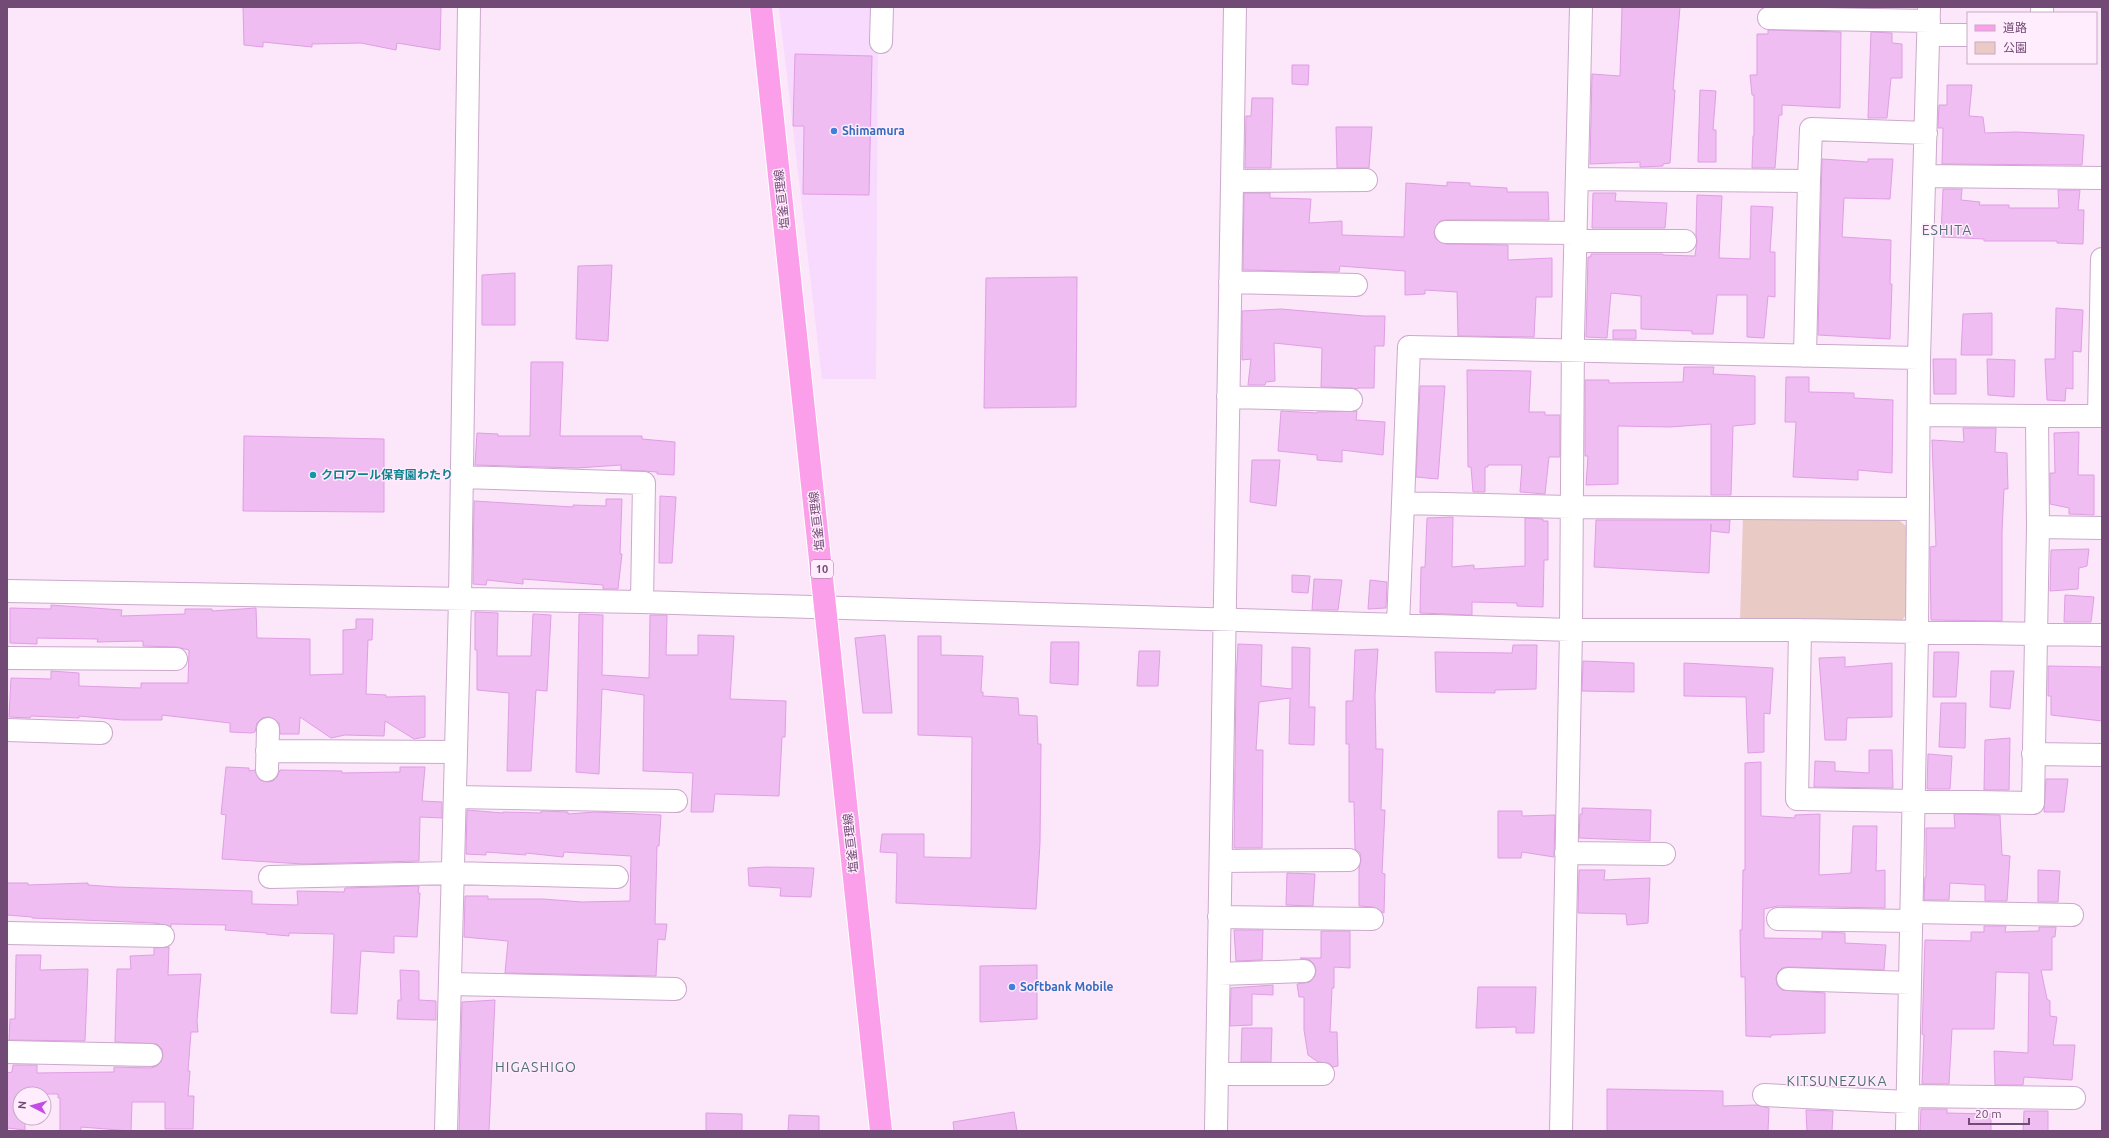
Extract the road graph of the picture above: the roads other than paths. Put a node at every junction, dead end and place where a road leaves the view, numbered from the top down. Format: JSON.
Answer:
{"nodes":[{"id":1,"x":469,"y":7,"type":"edge"},
{"id":2,"x":761,"y":7,"type":"edge"},
{"id":3,"x":882,"y":7,"type":"edge"},
{"id":4,"x":1235,"y":7,"type":"edge"},
{"id":5,"x":1582,"y":7,"type":"edge"},
{"id":6,"x":1768,"y":18,"type":"dead end"},
{"id":7,"x":1929,"y":21,"type":"edge"},
{"id":8,"x":1967,"y":36,"type":"edge"},
{"id":9,"x":881,"y":42,"type":"dead end"},
{"id":10,"x":1926,"y":132,"type":"junction"},
{"id":11,"x":1925,"y":176,"type":"junction"},
{"id":12,"x":2102,"y":178,"type":"edge"},
{"id":13,"x":1576,"y":179,"type":"junction"},
{"id":14,"x":1366,"y":180,"type":"dead end"},
{"id":15,"x":1232,"y":181,"type":"junction"},
{"id":16,"x":1809,"y":181,"type":"junction"},
{"id":17,"x":1446,"y":232,"type":"dead end"},
{"id":18,"x":1576,"y":237,"type":"junction"},
{"id":19,"x":1685,"y":241,"type":"dead end"},
{"id":20,"x":2102,"y":259,"type":"edge"},
{"id":21,"x":1230,"y":282,"type":"junction"},
{"id":22,"x":1356,"y":285,"type":"dead end"},
{"id":23,"x":1573,"y":352,"type":"junction"},
{"id":24,"x":1805,"y":356,"type":"junction"},
{"id":25,"x":1919,"y":358,"type":"junction"},
{"id":26,"x":1228,"y":396,"type":"junction"},
{"id":27,"x":1351,"y":400,"type":"dead end"},
{"id":28,"x":1919,"y":415,"type":"junction"},
{"id":29,"x":2037,"y":416,"type":"junction"},
{"id":30,"x":2100,"y":416,"type":"edge"},
{"id":31,"x":462,"y":477,"type":"junction"},
{"id":32,"x":1403,"y":503,"type":"junction"},
{"id":33,"x":1571,"y":507,"type":"junction"},
{"id":34,"x":1917,"y":509,"type":"junction"},
{"id":35,"x":2038,"y":527,"type":"junction"},
{"id":36,"x":2102,"y":528,"type":"edge"},
{"id":37,"x":7,"y":591,"type":"edge"},
{"id":38,"x":460,"y":599,"type":"junction"},
{"id":39,"x":642,"y":602,"type":"junction"},
{"id":40,"x":826,"y":607,"type":"junction"},
{"id":41,"x":1225,"y":619,"type":"junction"},
{"id":42,"x":1398,"y":625,"type":"junction"},
{"id":43,"x":1570,"y":630,"type":"junction"},
{"id":44,"x":1800,"y":630,"type":"junction"},
{"id":45,"x":1917,"y":633,"type":"junction"},
{"id":46,"x":2036,"y":635,"type":"junction"},
{"id":47,"x":2102,"y":635,"type":"edge"},
{"id":48,"x":7,"y":658,"type":"edge"},
{"id":49,"x":176,"y":659,"type":"dead end"},
{"id":50,"x":7,"y":730,"type":"edge"},
{"id":51,"x":268,"y":730,"type":"dead end"},
{"id":52,"x":101,"y":732,"type":"dead end"},
{"id":53,"x":456,"y":752,"type":"junction"},
{"id":54,"x":2033,"y":754,"type":"junction"},
{"id":55,"x":2102,"y":755,"type":"edge"},
{"id":56,"x":455,"y":797,"type":"junction"},
{"id":57,"x":676,"y":801,"type":"dead end"},
{"id":58,"x":1913,"y":801,"type":"junction"},
{"id":59,"x":1566,"y":853,"type":"junction"},
{"id":60,"x":1664,"y":854,"type":"dead end"},
{"id":61,"x":1349,"y":860,"type":"dead end"},
{"id":62,"x":1221,"y":861,"type":"junction"},
{"id":63,"x":453,"y":873,"type":"junction"},
{"id":64,"x":270,"y":877,"type":"dead end"},
{"id":65,"x":617,"y":877,"type":"dead end"},
{"id":66,"x":2072,"y":915,"type":"dead end"},
{"id":67,"x":1220,"y":917,"type":"junction"},
{"id":68,"x":1911,"y":917,"type":"junction"},
{"id":69,"x":1778,"y":918,"type":"dead end"},
{"id":70,"x":1372,"y":919,"type":"dead end"},
{"id":71,"x":7,"y":934,"type":"edge"},
{"id":72,"x":163,"y":936,"type":"dead end"},
{"id":73,"x":1304,"y":971,"type":"dead end"},
{"id":74,"x":1218,"y":974,"type":"junction"},
{"id":75,"x":1788,"y":980,"type":"dead end"},
{"id":76,"x":1910,"y":983,"type":"junction"},
{"id":77,"x":450,"y":984,"type":"junction"},
{"id":78,"x":675,"y":989,"type":"dead end"},
{"id":79,"x":7,"y":1052,"type":"edge"},
{"id":80,"x":151,"y":1055,"type":"dead end"},
{"id":81,"x":1217,"y":1074,"type":"junction"},
{"id":82,"x":1323,"y":1074,"type":"dead end"},
{"id":83,"x":1764,"y":1095,"type":"dead end"},
{"id":84,"x":2074,"y":1098,"type":"dead end"},
{"id":85,"x":1908,"y":1099,"type":"junction"},
{"id":86,"x":446,"y":1131,"type":"edge"},
{"id":87,"x":881,"y":1131,"type":"edge"},
{"id":88,"x":1216,"y":1131,"type":"edge"},
{"id":89,"x":1561,"y":1131,"type":"edge"},
{"id":90,"x":1907,"y":1131,"type":"edge"}],
"edges":[{"from":1,"to":31,"type":"street"},
{"from":2,"to":40,"type":"main road","name":"塩釜亘理線","number":"10"},
{"from":3,"to":9,"type":"street"},
{"from":4,"to":15,"type":"street"},
{"from":5,"to":13,"type":"street"},
{"from":6,"to":7,"type":"street"},
{"from":7,"to":8,"type":"street"},
{"from":7,"to":10,"type":"street"},
{"from":10,"to":11,"type":"street"},
{"from":10,"to":16,"type":"street"},
{"from":11,"to":12,"type":"street"},
{"from":11,"to":25,"type":"street"},
{"from":13,"to":16,"type":"street"},
{"from":13,"to":18,"type":"street"},
{"from":14,"to":15,"type":"street"},
{"from":15,"to":21,"type":"street"},
{"from":16,"to":24,"type":"street"},
{"from":17,"to":18,"type":"street"},
{"from":18,"to":19,"type":"street"},
{"from":18,"to":23,"type":"street"},
{"from":20,"to":30,"type":"street"},
{"from":21,"to":22,"type":"street"},
{"from":21,"to":26,"type":"street"},
{"from":23,"to":24,"type":"street"},
{"from":23,"to":32,"type":"street"},
{"from":23,"to":33,"type":"street"},
{"from":24,"to":25,"type":"street"},
{"from":25,"to":28,"type":"street"},
{"from":26,"to":27,"type":"street"},
{"from":26,"to":41,"type":"street"},
{"from":28,"to":29,"type":"street"},
{"from":28,"to":34,"type":"street"},
{"from":29,"to":30,"type":"street"},
{"from":29,"to":35,"type":"street"},
{"from":31,"to":38,"type":"street"},
{"from":31,"to":39,"type":"street"},
{"from":32,"to":33,"type":"street"},
{"from":32,"to":42,"type":"street"},
{"from":33,"to":34,"type":"street"},
{"from":33,"to":43,"type":"street"},
{"from":34,"to":45,"type":"street"},
{"from":35,"to":36,"type":"street"},
{"from":35,"to":46,"type":"street"},
{"from":37,"to":38,"type":"street"},
{"from":38,"to":39,"type":"street"},
{"from":38,"to":53,"type":"street"},
{"from":39,"to":40,"type":"street"},
{"from":40,"to":41,"type":"street"},
{"from":40,"to":87,"type":"main road","name":"塩釜亘理線","number":"10"},
{"from":41,"to":42,"type":"street"},
{"from":41,"to":62,"type":"street"},
{"from":42,"to":43,"type":"street"},
{"from":43,"to":44,"type":"street"},
{"from":43,"to":59,"type":"street"},
{"from":44,"to":45,"type":"street"},
{"from":44,"to":58,"type":"street"},
{"from":45,"to":46,"type":"street"},
{"from":45,"to":58,"type":"street"},
{"from":46,"to":47,"type":"street"},
{"from":46,"to":54,"type":"street"},
{"from":48,"to":49,"type":"street"},
{"from":50,"to":52,"type":"street"},
{"from":51,"to":53,"type":"street"},
{"from":53,"to":56,"type":"street"},
{"from":54,"to":55,"type":"street"},
{"from":54,"to":58,"type":"street"},
{"from":56,"to":57,"type":"street"},
{"from":56,"to":63,"type":"street"},
{"from":58,"to":68,"type":"street"},
{"from":59,"to":60,"type":"street"},
{"from":59,"to":89,"type":"street"},
{"from":61,"to":62,"type":"street"},
{"from":62,"to":67,"type":"street"},
{"from":63,"to":64,"type":"street"},
{"from":63,"to":65,"type":"street"},
{"from":63,"to":77,"type":"street"},
{"from":66,"to":68,"type":"street"},
{"from":67,"to":70,"type":"street"},
{"from":67,"to":74,"type":"street"},
{"from":68,"to":69,"type":"street"},
{"from":68,"to":76,"type":"street"},
{"from":71,"to":72,"type":"street"},
{"from":73,"to":74,"type":"street"},
{"from":74,"to":81,"type":"street"},
{"from":75,"to":76,"type":"street"},
{"from":76,"to":85,"type":"street"},
{"from":77,"to":78,"type":"street"},
{"from":77,"to":86,"type":"street"},
{"from":79,"to":80,"type":"street"},
{"from":81,"to":82,"type":"street"},
{"from":81,"to":88,"type":"street"},
{"from":83,"to":85,"type":"street"},
{"from":84,"to":85,"type":"street"},
{"from":85,"to":90,"type":"street"}]}
